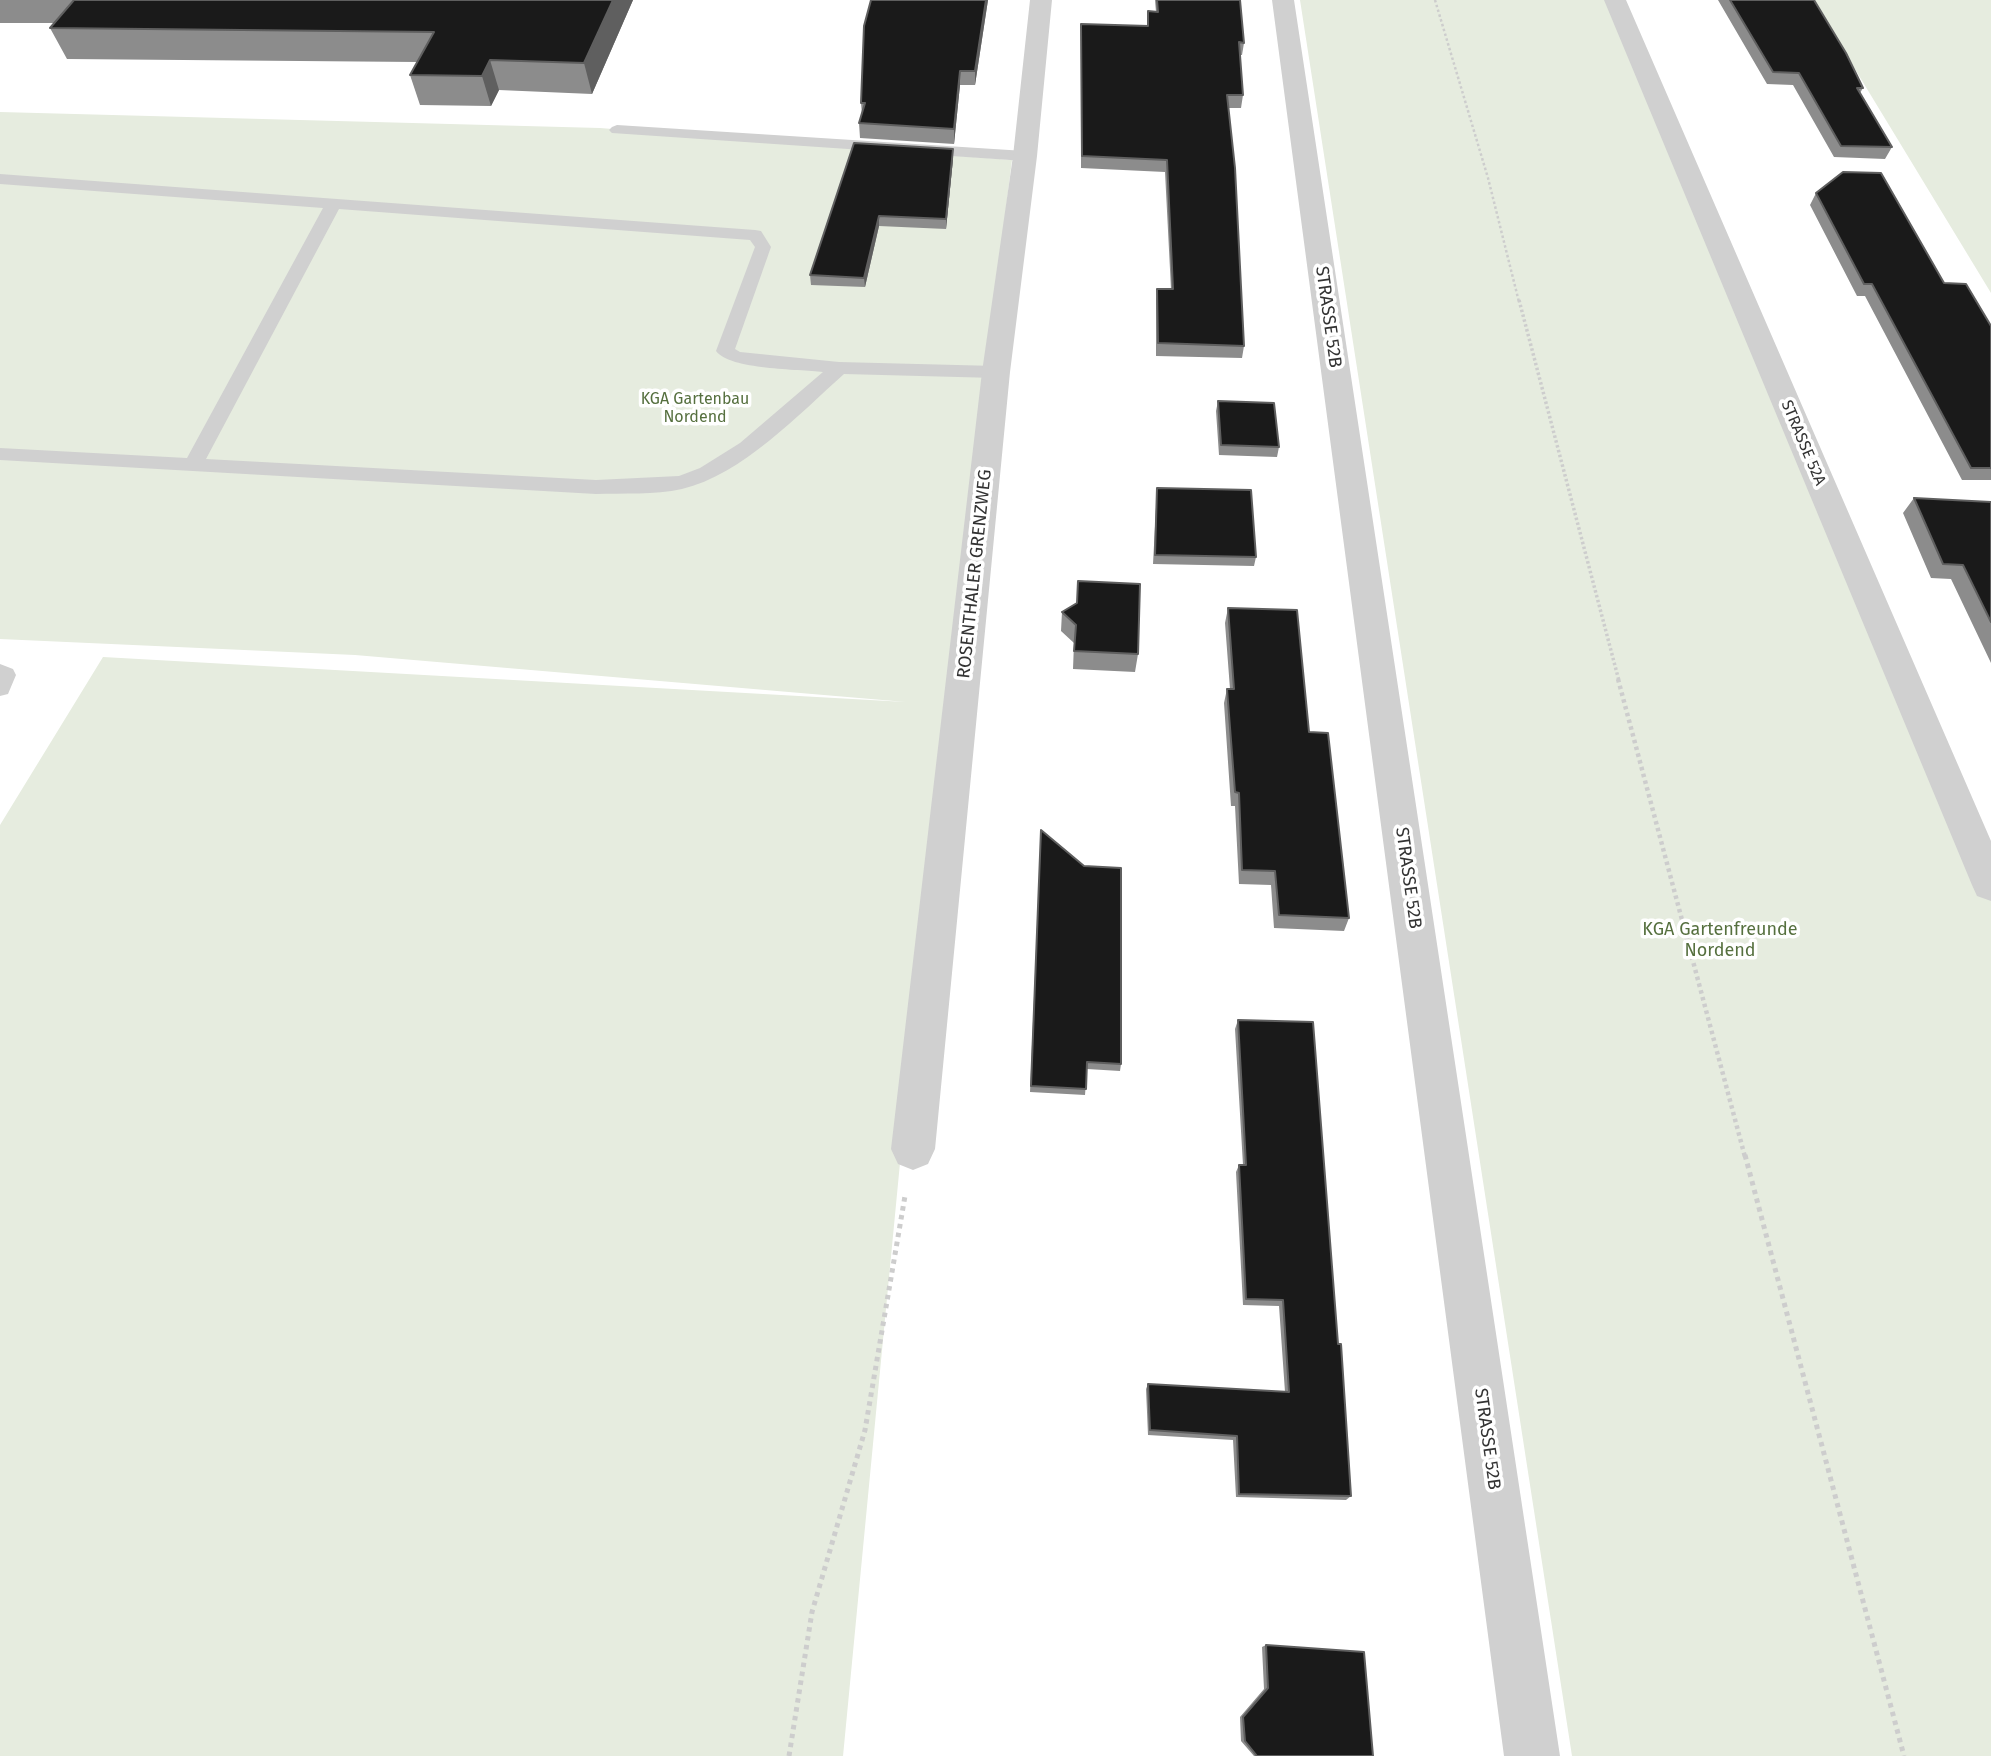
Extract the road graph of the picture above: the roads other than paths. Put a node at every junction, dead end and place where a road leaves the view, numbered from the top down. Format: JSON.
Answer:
{"nodes":[{"id":1,"x":1041,"y":0,"type":"edge"},
{"id":2,"x":1283,"y":0,"type":"edge"},
{"id":3,"x":1615,"y":0,"type":"edge"},
{"id":4,"x":617,"y":130,"type":"dead end"},
{"id":5,"x":1025,"y":156,"type":"junction"},
{"id":6,"x":0,"y":179,"type":"edge"},
{"id":7,"x":334,"y":203,"type":"junction"},
{"id":8,"x":839,"y":368,"type":"junction"},
{"id":9,"x":996,"y":372,"type":"junction"},
{"id":10,"x":0,"y":453,"type":"edge"},
{"id":11,"x":193,"y":464,"type":"junction"},
{"id":12,"x":0,"y":672,"type":"edge"},
{"id":13,"x":0,"y":688,"type":"edge"},
{"id":14,"x":1991,"y":885,"type":"edge"},
{"id":15,"x":913,"y":1149,"type":"road end"},
{"id":16,"x":1532,"y":1756,"type":"edge"}],
"edges":[{"from":1,"to":5,"type":"street","name":"ROSENTHALER GRENZWEG"},
{"from":2,"to":16,"type":"street","name":"STRASSE 52B"},
{"from":3,"to":14,"type":"street","name":"STRASSE 52A"},
{"from":4,"to":5,"type":"lane"},
{"from":5,"to":9,"type":"street","name":"ROSENTHALER GRENZWEG"},
{"from":6,"to":7,"type":"lane"},
{"from":7,"to":8,"type":"lane"},
{"from":7,"to":11,"type":"lane"},
{"from":8,"to":9,"type":"lane"},
{"from":8,"to":11,"type":"lane"},
{"from":9,"to":15,"type":"street","name":"ROSENTHALER GRENZWEG"},
{"from":10,"to":11,"type":"lane"},
{"from":12,"to":13,"type":"lane"}]}
